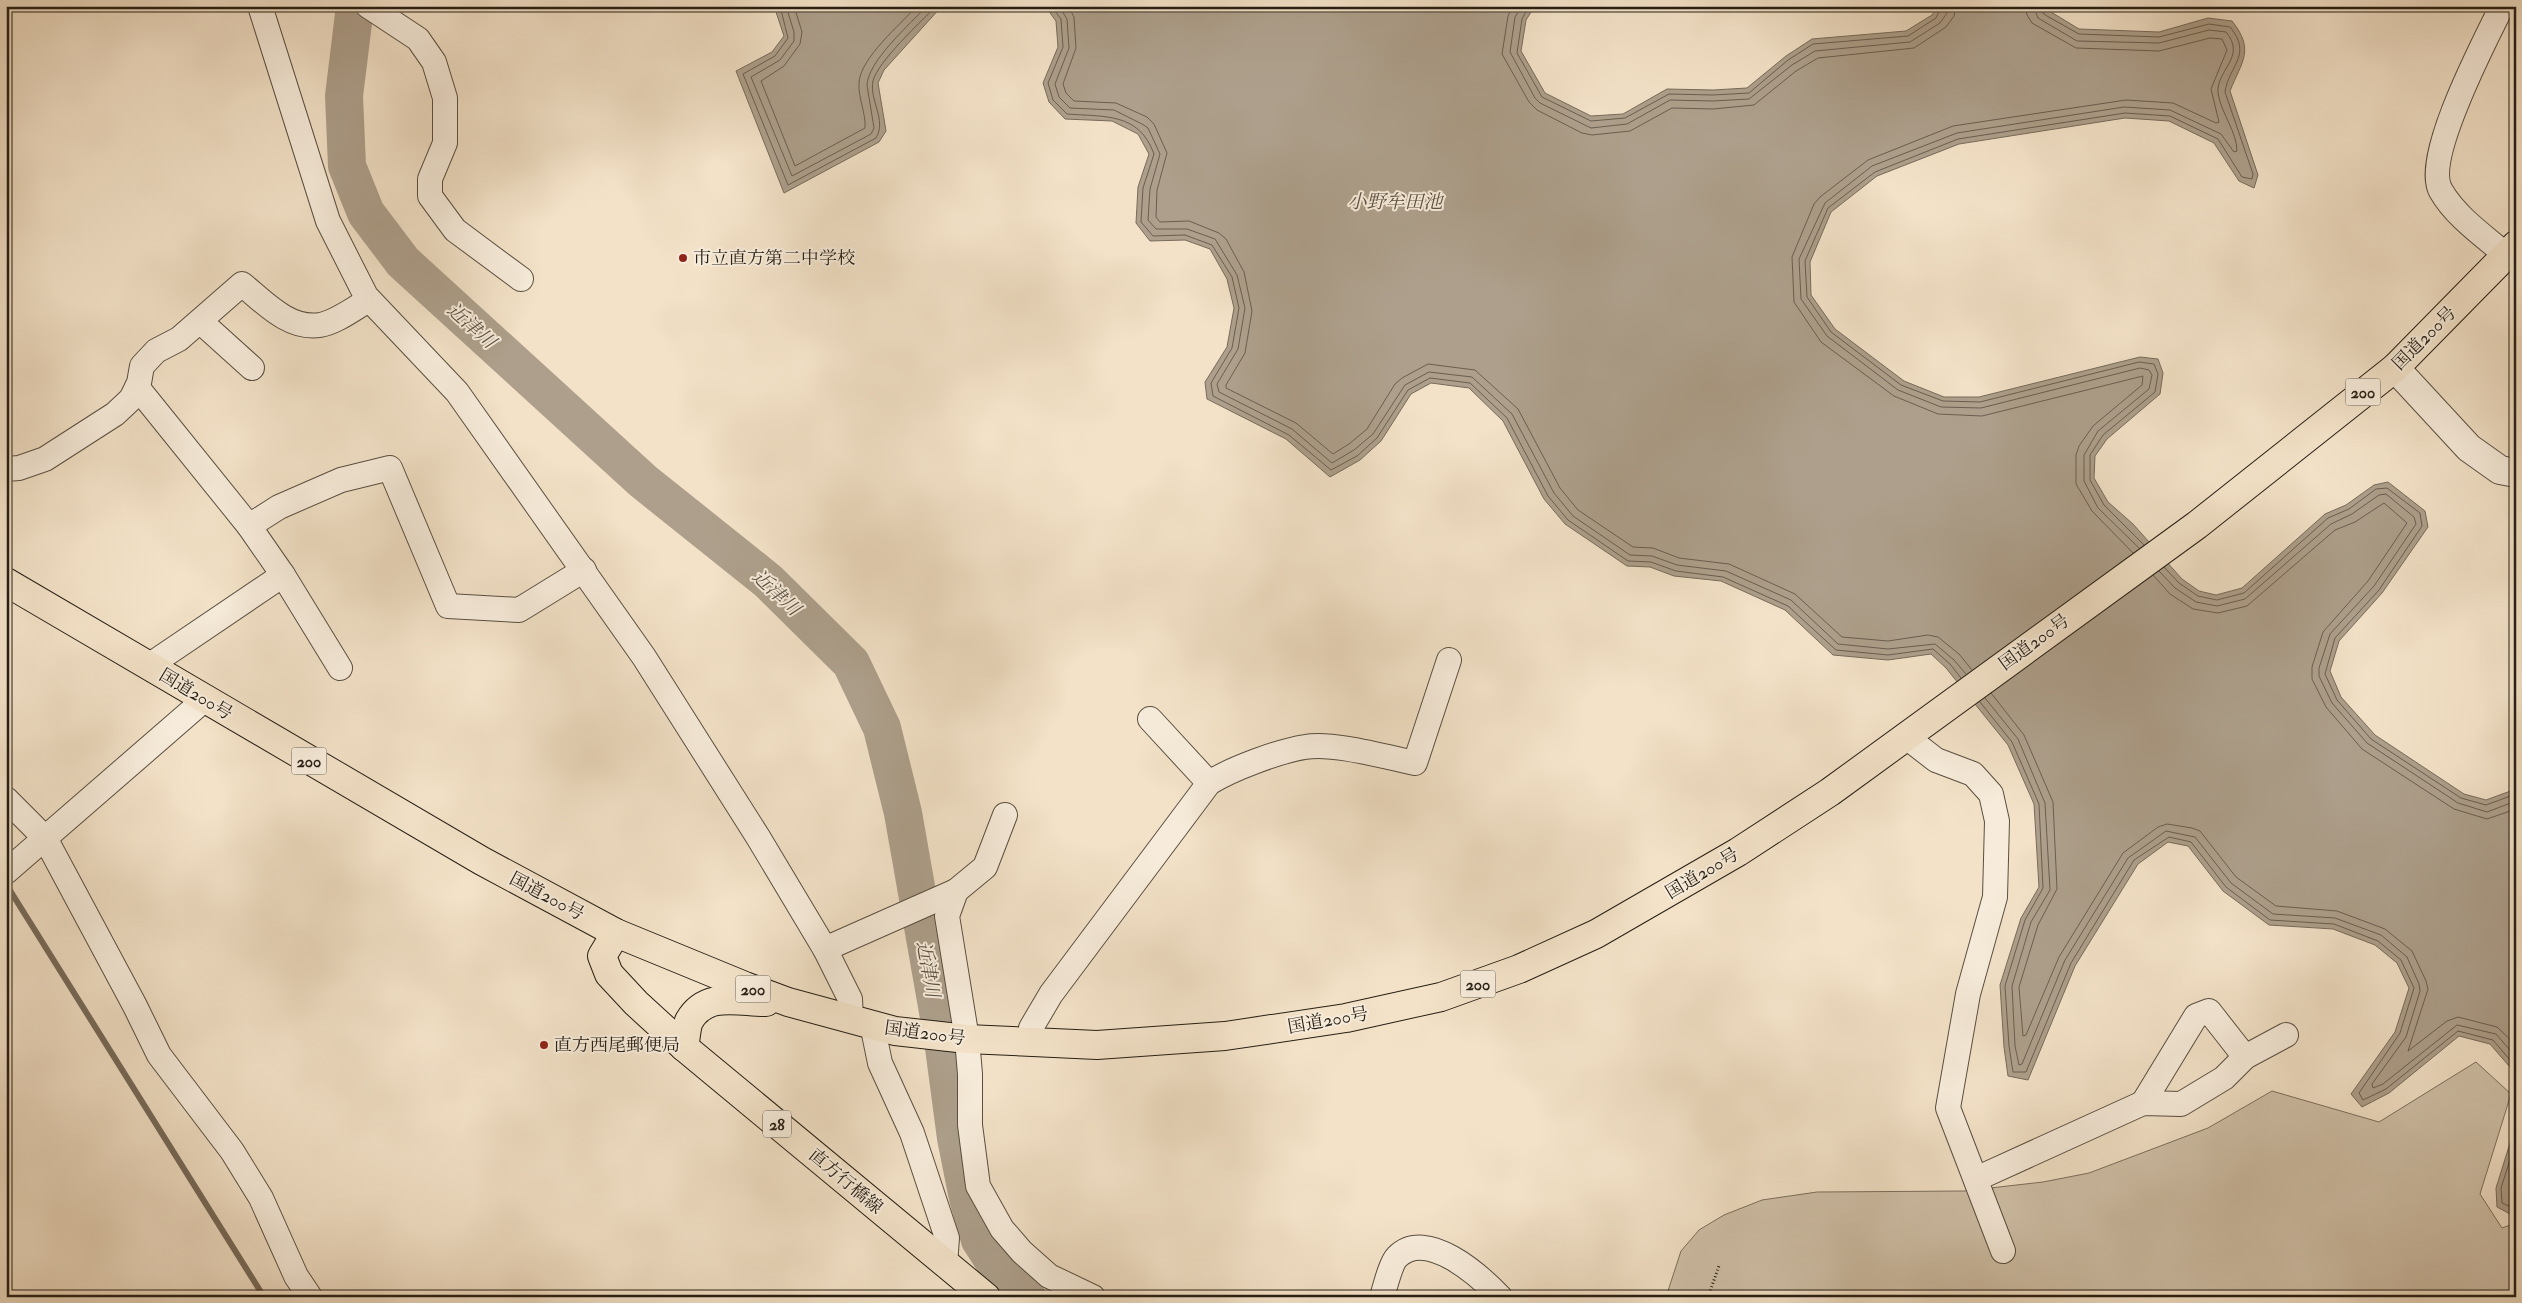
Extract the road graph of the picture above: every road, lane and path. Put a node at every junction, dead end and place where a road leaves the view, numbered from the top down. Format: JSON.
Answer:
{"nodes":[{"id":1,"x":260,"y":6,"type":"edge"},
{"id":2,"x":2502,"y":6,"type":"edge"},
{"id":3,"x":376,"y":12,"type":"edge"},
{"id":4,"x":2511,"y":250,"type":"edge"},
{"id":5,"x":521,"y":279,"type":"dead end"},
{"id":6,"x":369,"y":300,"type":"junction"},
{"id":7,"x":201,"y":322,"type":"junction"},
{"id":8,"x":252,"y":368,"type":"dead end"},
{"id":9,"x":2394,"y":368,"type":"junction"},
{"id":10,"x":137,"y":387,"type":"junction"},
{"id":11,"x":6,"y":469,"type":"edge"},
{"id":12,"x":2516,"y":473,"type":"edge"},
{"id":13,"x":249,"y":526,"type":"junction"},
{"id":14,"x":584,"y":570,"type":"junction"},
{"id":15,"x":283,"y":575,"type":"junction"},
{"id":16,"x":6,"y":582,"type":"edge"},
{"id":17,"x":1449,"y":660,"type":"dead end"},
{"id":18,"x":150,"y":665,"type":"junction"},
{"id":19,"x":340,"y":668,"type":"dead end"},
{"id":20,"x":204,"y":700,"type":"junction"},
{"id":21,"x":1150,"y":719,"type":"dead end"},
{"id":22,"x":1914,"y":729,"type":"junction"},
{"id":23,"x":1209,"y":783,"type":"junction"},
{"id":24,"x":6,"y":799,"type":"edge"},
{"id":25,"x":1005,"y":815,"type":"dead end"},
{"id":26,"x":45,"y":838,"type":"junction"},
{"id":27,"x":6,"y":872,"type":"edge"},
{"id":28,"x":947,"y":895,"type":"junction"},
{"id":29,"x":616,"y":933,"type":"junction"},
{"id":30,"x":825,"y":949,"type":"junction"},
{"id":31,"x":788,"y":1002,"type":"junction"},
{"id":32,"x":873,"y":1025,"type":"junction"},
{"id":33,"x":2286,"y":1035,"type":"dead end"},
{"id":34,"x":967,"y":1039,"type":"junction"},
{"id":35,"x":1034,"y":1042,"type":"junction"},
{"id":36,"x":684,"y":1047,"type":"junction"},
{"id":37,"x":2244,"y":1057,"type":"junction"},
{"id":38,"x":2143,"y":1103,"type":"junction"},
{"id":39,"x":1976,"y":1179,"type":"junction"},
{"id":40,"x":2003,"y":1251,"type":"dead end"},
{"id":41,"x":945,"y":1264,"type":"junction"},
{"id":42,"x":1719,"y":1266,"type":"dead end"},
{"id":43,"x":978,"y":1295,"type":"edge"},
{"id":44,"x":310,"y":1297,"type":"edge"},
{"id":45,"x":1093,"y":1297,"type":"edge"},
{"id":46,"x":1382,"y":1297,"type":"edge"},
{"id":47,"x":1500,"y":1297,"type":"edge"},
{"id":48,"x":1708,"y":1297,"type":"edge"}],
"edges":[{"from":1,"to":6,"type":"street"},
{"from":2,"to":4,"type":"street"},
{"from":3,"to":5,"type":"street"},
{"from":4,"to":9,"type":"main road","name":"国道200号","number":"200"},
{"from":6,"to":7,"type":"street"},
{"from":6,"to":14,"type":"street"},
{"from":7,"to":8,"type":"street"},
{"from":7,"to":10,"type":"street"},
{"from":9,"to":12,"type":"street"},
{"from":9,"to":22,"type":"main road","name":"国道200号","number":"200"},
{"from":10,"to":11,"type":"street"},
{"from":10,"to":13,"type":"street"},
{"from":13,"to":14,"type":"street"},
{"from":13,"to":15,"type":"street"},
{"from":14,"to":30,"type":"street"},
{"from":15,"to":18,"type":"street"},
{"from":15,"to":19,"type":"street"},
{"from":16,"to":18,"type":"main road","name":"国道200号","number":"200"},
{"from":17,"to":23,"type":"street"},
{"from":18,"to":20,"type":"main road","name":"国道200号","number":"200"},
{"from":20,"to":26,"type":"street"},
{"from":20,"to":29,"type":"main road","name":"国道200号","number":"200"},
{"from":21,"to":23,"type":"street"},
{"from":22,"to":35,"type":"main road","name":"国道200号","number":"200"},
{"from":22,"to":39,"type":"street"},
{"from":23,"to":35,"type":"street"},
{"from":24,"to":26,"type":"street"},
{"from":25,"to":28,"type":"street"},
{"from":26,"to":27,"type":"street"},
{"from":26,"to":44,"type":"street"},
{"from":28,"to":30,"type":"street"},
{"from":28,"to":34,"type":"street"},
{"from":29,"to":31,"type":"main road","name":"国道200号","number":"200"},
{"from":29,"to":36,"type":"main road","name":"直方行橋線","number":"28"},
{"from":30,"to":32,"type":"street"},
{"from":31,"to":32,"type":"main road","name":"国道200号","number":"200"},
{"from":31,"to":36,"type":"main road"},
{"from":32,"to":34,"type":"main road","name":"国道200号","number":"200"},
{"from":32,"to":41,"type":"street"},
{"from":33,"to":37,"type":"street"},
{"from":34,"to":35,"type":"main road","name":"国道200号","number":"200"},
{"from":34,"to":45,"type":"street"},
{"from":36,"to":41,"type":"main road","name":"直方行橋線","number":"28"},
{"from":37,"to":38,"type":"street"},
{"from":37,"to":38,"type":"street"},
{"from":38,"to":39,"type":"street"},
{"from":39,"to":40,"type":"street"},
{"from":41,"to":43,"type":"main road","name":"直方行橋線","number":"28"},
{"from":42,"to":48,"type":"path"},
{"from":46,"to":47,"type":"street"}]}
